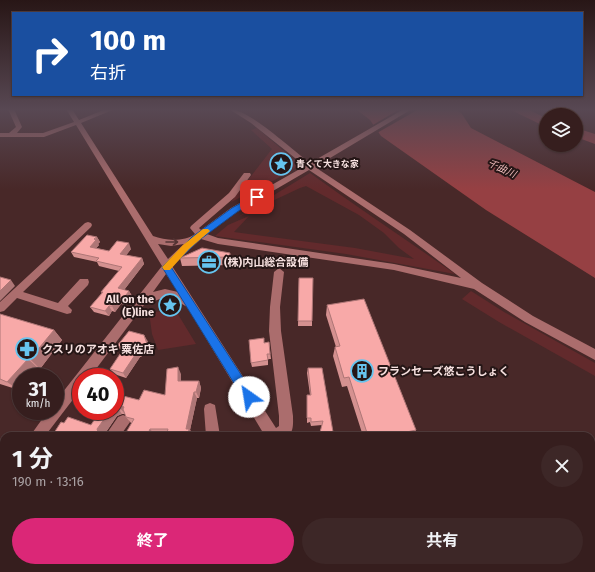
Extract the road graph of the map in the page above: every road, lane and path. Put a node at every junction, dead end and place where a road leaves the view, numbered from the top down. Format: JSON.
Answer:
{"nodes":[{"id":1,"x":86,"y":136,"type":"edge"},
{"id":2,"x":272,"y":136,"type":"edge"},
{"id":3,"x":362,"y":136,"type":"edge"},
{"id":4,"x":312,"y":164,"type":"junction"},
{"id":5,"x":248,"y":175,"type":"dead end"},
{"id":6,"x":88,"y":225,"type":"dead end"},
{"id":7,"x":197,"y":234,"type":"junction"},
{"id":8,"x":149,"y":238,"type":"junction"},
{"id":9,"x":166,"y":267,"type":"junction"},
{"id":10,"x":279,"y":272,"type":"dead end"},
{"id":11,"x":84,"y":282,"type":"dead end"},
{"id":12,"x":478,"y":286,"type":"junction"},
{"id":13,"x":15,"y":294,"type":"junction"},
{"id":14,"x":140,"y":302,"type":"junction"},
{"id":15,"x":191,"y":305,"type":"junction"},
{"id":16,"x":0,"y":308,"type":"edge"},
{"id":17,"x":595,"y":355,"type":"edge"},
{"id":18,"x":90,"y":368,"type":"edge"},
{"id":19,"x":72,"y":391,"type":"edge"},
{"id":20,"x":210,"y":409,"type":"dead end"},
{"id":21,"x":123,"y":422,"type":"edge"},
{"id":22,"x":39,"y":432,"type":"edge"},
{"id":23,"x":115,"y":432,"type":"edge"},
{"id":24,"x":213,"y":432,"type":"edge"},
{"id":25,"x":270,"y":432,"type":"edge"},
{"id":26,"x":283,"y":432,"type":"edge"}],
"edges":[{"from":1,"to":8,"type":"street"},
{"from":2,"to":4,"type":"street"},
{"from":3,"to":4,"type":"street"},
{"from":4,"to":7,"type":"street"},
{"from":4,"to":12,"type":"street"},
{"from":5,"to":7,"type":"street"},
{"from":6,"to":13,"type":"street"},
{"from":8,"to":7,"type":"street","one_way":true},
{"from":7,"to":9,"type":"street"},
{"from":7,"to":12,"type":"street"},
{"from":8,"to":9,"type":"street"},
{"from":9,"to":14,"type":"street"},
{"from":9,"to":15,"type":"street"},
{"from":10,"to":26,"type":"street"},
{"from":11,"to":13,"type":"street"},
{"from":12,"to":17,"type":"street"},
{"from":13,"to":16,"type":"street"},
{"from":14,"to":15,"type":"street"},
{"from":14,"to":18,"type":"street"},
{"from":15,"to":25,"type":"street"},
{"from":19,"to":22,"type":"street"},
{"from":20,"to":24,"type":"street"},
{"from":21,"to":23,"type":"street"}]}
